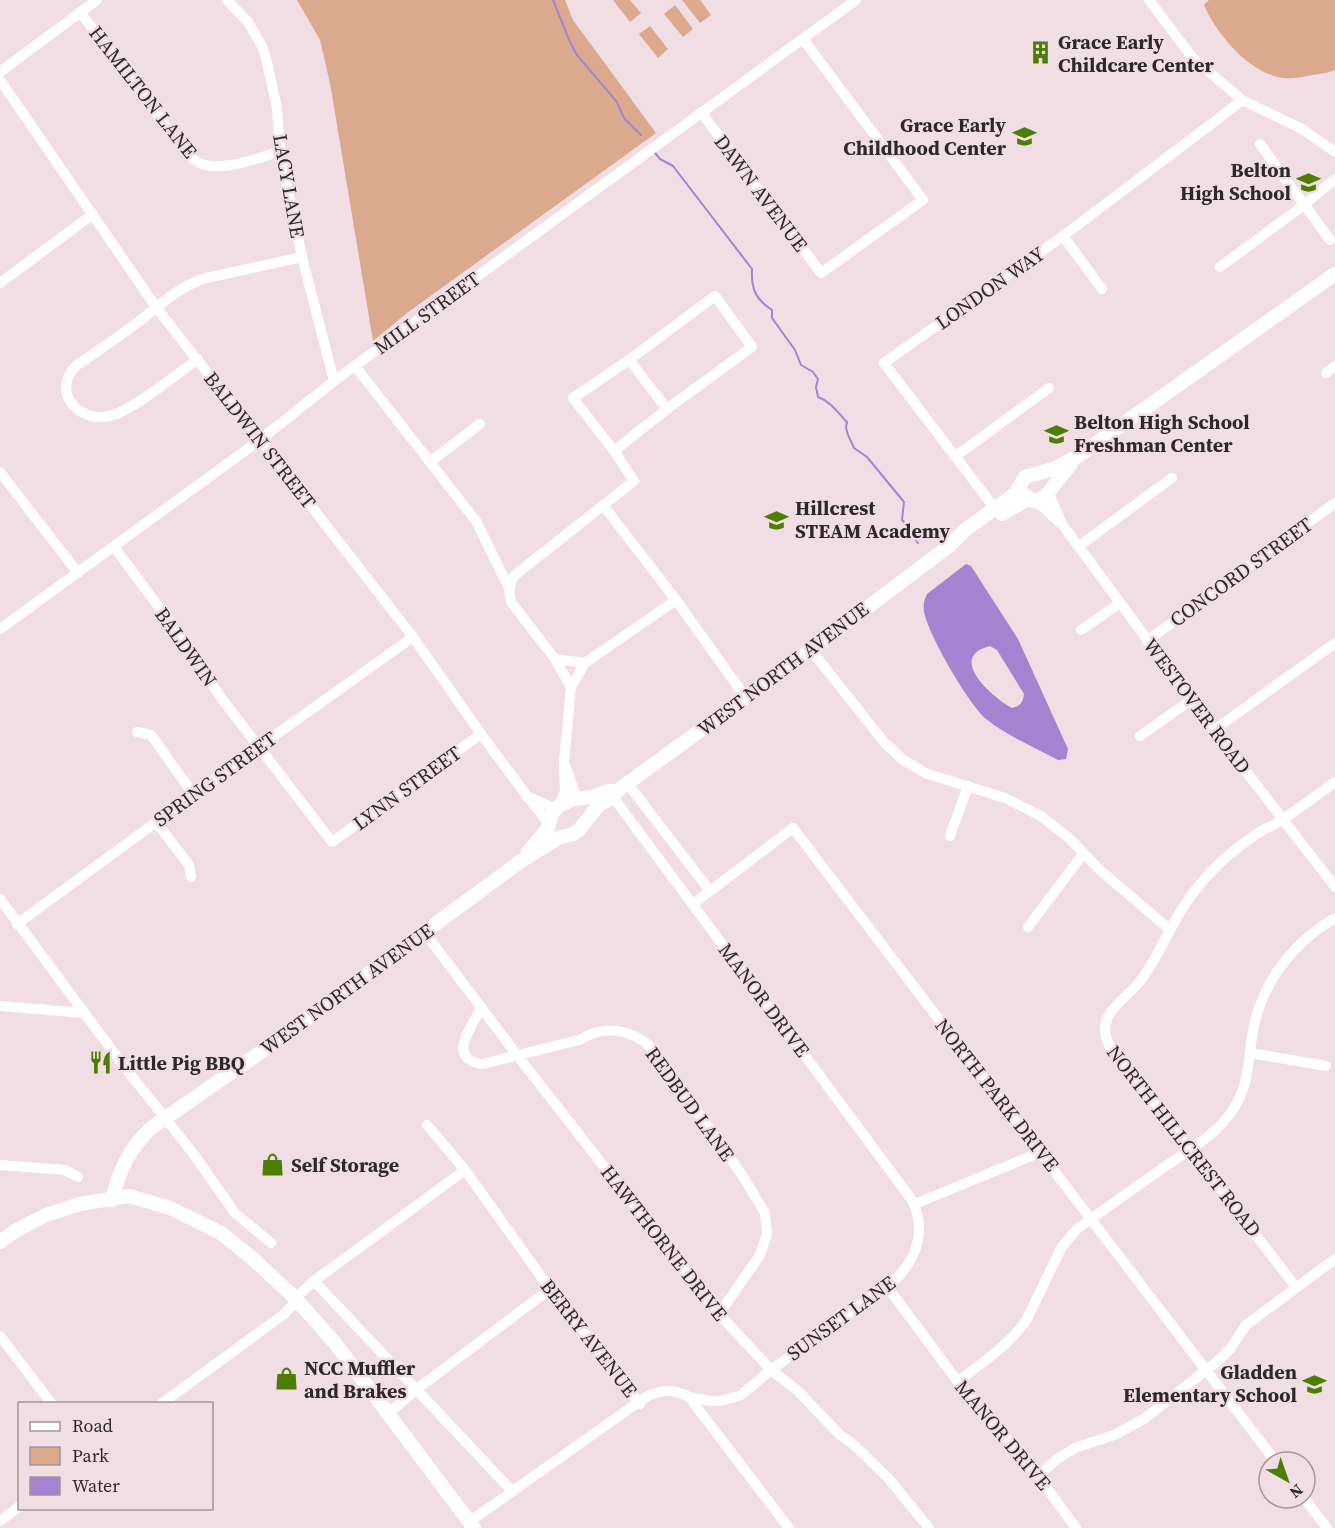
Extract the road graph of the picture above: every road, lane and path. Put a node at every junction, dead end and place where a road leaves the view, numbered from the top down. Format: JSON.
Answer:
{"nodes":[{"id":1,"x":97,"y":0,"type":"edge"},
{"id":2,"x":227,"y":0,"type":"edge"},
{"id":3,"x":856,"y":0,"type":"edge"},
{"id":4,"x":1149,"y":0,"type":"edge"},
{"id":5,"x":80,"y":12,"type":"junction"},
{"id":6,"x":803,"y":39,"type":"junction"},
{"id":7,"x":0,"y":72,"type":"edge"},
{"id":8,"x":0,"y":80,"type":"edge"},
{"id":9,"x":1242,"y":99,"type":"junction"},
{"id":10,"x":701,"y":112,"type":"junction"},
{"id":11,"x":1260,"y":144,"type":"dead end"},
{"id":12,"x":280,"y":151,"type":"junction"},
{"id":13,"x":1335,"y":152,"type":"edge"},
{"id":14,"x":1335,"y":179,"type":"edge"},
{"id":15,"x":1304,"y":205,"type":"junction"},
{"id":16,"x":93,"y":214,"type":"junction"},
{"id":17,"x":1063,"y":236,"type":"junction"},
{"id":18,"x":1330,"y":240,"type":"dead end"},
{"id":19,"x":302,"y":257,"type":"junction"},
{"id":20,"x":1220,"y":267,"type":"dead end"},
{"id":21,"x":1335,"y":274,"type":"edge"},
{"id":22,"x":0,"y":283,"type":"edge"},
{"id":23,"x":1102,"y":289,"type":"dead end"},
{"id":24,"x":156,"y":307,"type":"junction"},
{"id":25,"x":198,"y":359,"type":"junction"},
{"id":26,"x":630,"y":360,"type":"junction"},
{"id":27,"x":355,"y":366,"type":"junction"},
{"id":28,"x":334,"y":381,"type":"junction"},
{"id":29,"x":1049,"y":388,"type":"dead end"},
{"id":30,"x":667,"y":409,"type":"junction"},
{"id":31,"x":480,"y":424,"type":"dead end"},
{"id":32,"x":260,"y":440,"type":"junction"},
{"id":33,"x":614,"y":451,"type":"junction"},
{"id":34,"x":956,"y":456,"type":"junction"},
{"id":35,"x":1078,"y":456,"type":"junction"},
{"id":36,"x":430,"y":462,"type":"junction"},
{"id":37,"x":0,"y":472,"type":"edge"},
{"id":38,"x":1038,"y":474,"type":"junction"},
{"id":39,"x":1172,"y":478,"type":"dead end"},
{"id":40,"x":1021,"y":485,"type":"junction"},
{"id":41,"x":1048,"y":492,"type":"junction"},
{"id":42,"x":1030,"y":500,"type":"junction"},
{"id":43,"x":1335,"y":503,"type":"edge"},
{"id":44,"x":603,"y":505,"type":"junction"},
{"id":45,"x":996,"y":510,"type":"junction"},
{"id":46,"x":1062,"y":524,"type":"junction"},
{"id":47,"x":949,"y":546,"type":"junction"},
{"id":48,"x":1078,"y":546,"type":"junction"},
{"id":49,"x":114,"y":547,"type":"junction"},
{"id":50,"x":78,"y":573,"type":"junction"},
{"id":51,"x":509,"y":588,"type":"junction"},
{"id":52,"x":676,"y":600,"type":"junction"},
{"id":53,"x":1120,"y":603,"type":"junction"},
{"id":54,"x":0,"y":629,"type":"edge"},
{"id":55,"x":1081,"y":630,"type":"dead end"},
{"id":56,"x":413,"y":637,"type":"junction"},
{"id":57,"x":1147,"y":641,"type":"junction"},
{"id":58,"x":1335,"y":643,"type":"edge"},
{"id":59,"x":811,"y":650,"type":"junction"},
{"id":60,"x":555,"y":659,"type":"junction"},
{"id":61,"x":585,"y":663,"type":"junction"},
{"id":62,"x":571,"y":687,"type":"junction"},
{"id":63,"x":746,"y":698,"type":"junction"},
{"id":64,"x":1191,"y":699,"type":"junction"},
{"id":65,"x":1214,"y":730,"type":"junction"},
{"id":66,"x":137,"y":732,"type":"dead end"},
{"id":67,"x":481,"y":734,"type":"junction"},
{"id":68,"x":1140,"y":736,"type":"dead end"},
{"id":69,"x":260,"y":746,"type":"junction"},
{"id":70,"x":564,"y":762,"type":"junction"},
{"id":71,"x":1335,"y":782,"type":"edge"},
{"id":72,"x":968,"y":786,"type":"junction"},
{"id":73,"x":619,"y":791,"type":"junction"},
{"id":74,"x":194,"y":795,"type":"junction"},
{"id":75,"x":527,"y":796,"type":"junction"},
{"id":76,"x":579,"y":799,"type":"junction"},
{"id":77,"x":557,"y":808,"type":"junction"},
{"id":78,"x":591,"y":814,"type":"junction"},
{"id":79,"x":1283,"y":820,"type":"junction"},
{"id":80,"x":156,"y":822,"type":"junction"},
{"id":81,"x":548,"y":826,"type":"junction"},
{"id":82,"x":950,"y":836,"type":"dead end"},
{"id":83,"x":558,"y":838,"type":"junction"},
{"id":84,"x":332,"y":842,"type":"joint"},
{"id":85,"x":1083,"y":854,"type":"junction"},
{"id":86,"x":521,"y":861,"type":"junction"},
{"id":87,"x":191,"y":877,"type":"dead end"},
{"id":88,"x":1335,"y":887,"type":"edge"},
{"id":89,"x":710,"y":891,"type":"junction"},
{"id":90,"x":0,"y":900,"type":"edge"},
{"id":91,"x":693,"y":904,"type":"junction"},
{"id":92,"x":1335,"y":918,"type":"edge"},
{"id":93,"x":17,"y":924,"type":"junction"},
{"id":94,"x":1028,"y":927,"type":"dead end"},
{"id":95,"x":1169,"y":929,"type":"junction"},
{"id":96,"x":425,"y":933,"type":"junction"},
{"id":97,"x":0,"y":1006,"type":"edge"},
{"id":98,"x":481,"y":1008,"type":"junction"},
{"id":99,"x":84,"y":1012,"type":"junction"},
{"id":100,"x":1250,"y":1053,"type":"junction"},
{"id":101,"x":517,"y":1055,"type":"junction"},
{"id":102,"x":1326,"y":1066,"type":"dead end"},
{"id":103,"x":166,"y":1119,"type":"junction"},
{"id":104,"x":427,"y":1125,"type":"dead end"},
{"id":105,"x":1190,"y":1149,"type":"junction"},
{"id":106,"x":1041,"y":1152,"type":"junction"},
{"id":107,"x":0,"y":1165,"type":"edge"},
{"id":108,"x":465,"y":1170,"type":"junction"},
{"id":109,"x":78,"y":1177,"type":"dead end"},
{"id":110,"x":112,"y":1200,"type":"junction"},
{"id":111,"x":915,"y":1204,"type":"junction"},
{"id":112,"x":1092,"y":1218,"type":"junction"},
{"id":113,"x":0,"y":1242,"type":"edge"},
{"id":114,"x":271,"y":1243,"type":"dead end"},
{"id":115,"x":1335,"y":1259,"type":"edge"},
{"id":116,"x":314,"y":1281,"type":"junction"},
{"id":117,"x":886,"y":1285,"type":"junction"},
{"id":118,"x":1296,"y":1287,"type":"junction"},
{"id":119,"x":550,"y":1289,"type":"junction"},
{"id":120,"x":296,"y":1300,"type":"junction"},
{"id":121,"x":719,"y":1314,"type":"junction"},
{"id":122,"x":0,"y":1336,"type":"edge"},
{"id":123,"x":771,"y":1370,"type":"junction"},
{"id":124,"x":1206,"y":1370,"type":"junction"},
{"id":125,"x":958,"y":1382,"type":"junction"},
{"id":126,"x":417,"y":1389,"type":"junction"},
{"id":127,"x":689,"y":1397,"type":"junction"},
{"id":128,"x":50,"y":1402,"type":"edge"},
{"id":129,"x":164,"y":1402,"type":"edge"},
{"id":130,"x":640,"y":1404,"type":"junction"},
{"id":131,"x":389,"y":1413,"type":"junction"},
{"id":132,"x":1267,"y":1450,"type":"edge"},
{"id":133,"x":1038,"y":1476,"type":"junction"},
{"id":134,"x":512,"y":1491,"type":"junction"},
{"id":135,"x":18,"y":1508,"type":"edge"},
{"id":136,"x":1313,"y":1510,"type":"edge"},
{"id":137,"x":0,"y":1521,"type":"edge"},
{"id":138,"x":471,"y":1525,"type":"edge"},
{"id":139,"x":789,"y":1528,"type":"edge"},
{"id":140,"x":929,"y":1528,"type":"edge"},
{"id":141,"x":1076,"y":1528,"type":"edge"},
{"id":142,"x":1327,"y":1528,"type":"edge"}],
"edges":[{"from":1,"to":5,"type":"street"},
{"from":2,"to":12,"type":"street","name":"LACY LANE"},
{"from":3,"to":6,"type":"street","name":"MILL STREET"},
{"from":4,"to":9,"type":"street"},
{"from":5,"to":7,"type":"street"},
{"from":5,"to":12,"type":"street","name":"HAMILTON LANE"},
{"from":6,"to":10,"type":"street","name":"MILL STREET"},
{"from":6,"to":10,"type":"street","name":"DAWN AVENUE"},
{"from":8,"to":16,"type":"street","name":"BALDWIN STREET"},
{"from":9,"to":13,"type":"street"},
{"from":9,"to":17,"type":"street","name":"LONDON WAY"},
{"from":10,"to":27,"type":"street","name":"MILL STREET"},
{"from":11,"to":15,"type":"street"},
{"from":12,"to":19,"type":"street","name":"LACY LANE"},
{"from":14,"to":15,"type":"street"},
{"from":15,"to":18,"type":"street"},
{"from":15,"to":20,"type":"street"},
{"from":16,"to":22,"type":"street"},
{"from":16,"to":24,"type":"street","name":"BALDWIN STREET"},
{"from":17,"to":23,"type":"street"},
{"from":17,"to":34,"type":"street","name":"LONDON WAY"},
{"from":19,"to":24,"type":"street"},
{"from":19,"to":28,"type":"street","name":"LACY LANE"},
{"from":21,"to":35,"type":"main road","name":"WEST NORTH AVENUE"},
{"from":24,"to":25,"type":"street","name":"BALDWIN STREET"},
{"from":24,"to":25,"type":"street"},
{"from":25,"to":32,"type":"street","name":"BALDWIN STREET"},
{"from":26,"to":30,"type":"street"},
{"from":26,"to":30,"type":"street"},
{"from":26,"to":33,"type":"street"},
{"from":27,"to":28,"type":"street","name":"MILL STREET"},
{"from":27,"to":36,"type":"street"},
{"from":28,"to":32,"type":"street","name":"MILL STREET"},
{"from":29,"to":34,"type":"street"},
{"from":30,"to":33,"type":"street"},
{"from":31,"to":36,"type":"street"},
{"from":32,"to":49,"type":"street","name":"MILL STREET"},
{"from":32,"to":56,"type":"street","name":"BALDWIN STREET"},
{"from":33,"to":44,"type":"street"},
{"from":34,"to":45,"type":"street","name":"LONDON WAY"},
{"from":35,"to":38,"type":"main road","name":"WEST NORTH AVENUE"},
{"from":35,"to":41,"type":"main road","name":"WEST NORTH AVENUE"},
{"from":36,"to":51,"type":"street"},
{"from":37,"to":50,"type":"street"},
{"from":38,"to":40,"type":"main road","name":"WEST NORTH AVENUE"},
{"from":38,"to":41,"type":"main road"},
{"from":39,"to":48,"type":"street"},
{"from":40,"to":42,"type":"main road"},
{"from":40,"to":45,"type":"main road","name":"WEST NORTH AVENUE"},
{"from":41,"to":42,"type":"main road","name":"WEST NORTH AVENUE"},
{"from":41,"to":46,"type":"street","name":"WESTOVER ROAD"},
{"from":42,"to":46,"type":"street","name":"WESTOVER ROAD"},
{"from":42,"to":47,"type":"main road","name":"WEST NORTH AVENUE"},
{"from":43,"to":57,"type":"street","name":"CONCORD STREET"},
{"from":44,"to":51,"type":"street"},
{"from":44,"to":52,"type":"street"},
{"from":45,"to":47,"type":"main road","name":"WEST NORTH AVENUE"},
{"from":46,"to":48,"type":"street","name":"WESTOVER ROAD"},
{"from":47,"to":59,"type":"main road","name":"WEST NORTH AVENUE"},
{"from":48,"to":53,"type":"street","name":"WESTOVER ROAD"},
{"from":49,"to":50,"type":"street","name":"MILL STREET"},
{"from":49,"to":69,"type":"street","name":"BALDWIN"},
{"from":50,"to":54,"type":"street","name":"MILL STREET"},
{"from":51,"to":60,"type":"street"},
{"from":52,"to":61,"type":"street"},
{"from":52,"to":63,"type":"street"},
{"from":53,"to":55,"type":"street"},
{"from":53,"to":57,"type":"street","name":"WESTOVER ROAD"},
{"from":56,"to":67,"type":"street","name":"BALDWIN STREET"},
{"from":56,"to":69,"type":"street","name":"SPRING STREET"},
{"from":57,"to":64,"type":"street","name":"WESTOVER ROAD"},
{"from":58,"to":65,"type":"street"},
{"from":59,"to":63,"type":"main road","name":"WEST NORTH AVENUE"},
{"from":59,"to":72,"type":"street"},
{"from":60,"to":61,"type":"street"},
{"from":60,"to":62,"type":"street"},
{"from":61,"to":62,"type":"street"},
{"from":62,"to":70,"type":"street"},
{"from":63,"to":73,"type":"main road","name":"WEST NORTH AVENUE"},
{"from":64,"to":65,"type":"street","name":"WESTOVER ROAD"},
{"from":64,"to":68,"type":"street"},
{"from":65,"to":79,"type":"street","name":"WESTOVER ROAD"},
{"from":66,"to":74,"type":"street"},
{"from":67,"to":75,"type":"street","name":"BALDWIN STREET"},
{"from":67,"to":84,"type":"street","name":"LYNN STREET"},
{"from":69,"to":74,"type":"street","name":"SPRING STREET"},
{"from":69,"to":84,"type":"street","name":"BALDWIN"},
{"from":70,"to":76,"type":"street"},
{"from":70,"to":77,"type":"street"},
{"from":71,"to":79,"type":"street"},
{"from":72,"to":82,"type":"street"},
{"from":72,"to":85,"type":"street"},
{"from":73,"to":76,"type":"main road","name":"WEST NORTH AVENUE"},
{"from":73,"to":78,"type":"main road","name":"WEST NORTH AVENUE"},
{"from":73,"to":89,"type":"street"},
{"from":73,"to":91,"type":"street","name":"MANOR DRIVE"},
{"from":74,"to":80,"type":"street","name":"SPRING STREET"},
{"from":75,"to":77,"type":"street","name":"BALDWIN STREET"},
{"from":75,"to":81,"type":"street","name":"BALDWIN STREET"},
{"from":76,"to":77,"type":"main road","name":"WEST NORTH AVENUE"},
{"from":76,"to":78,"type":"main road"},
{"from":77,"to":81,"type":"main road","name":"WEST NORTH AVENUE"},
{"from":78,"to":83,"type":"main road","name":"WEST NORTH AVENUE"},
{"from":79,"to":88,"type":"street","name":"WESTOVER ROAD"},
{"from":79,"to":95,"type":"street"},
{"from":80,"to":87,"type":"street"},
{"from":80,"to":93,"type":"street","name":"SPRING STREET"},
{"from":81,"to":83,"type":"main road"},
{"from":81,"to":86,"type":"main road","name":"WEST NORTH AVENUE"},
{"from":83,"to":86,"type":"main road","name":"WEST NORTH AVENUE"},
{"from":85,"to":94,"type":"street"},
{"from":85,"to":95,"type":"street"},
{"from":86,"to":96,"type":"main road","name":"WEST NORTH AVENUE"},
{"from":89,"to":91,"type":"street","name":"NORTH PARK DRIVE"},
{"from":89,"to":106,"type":"street","name":"NORTH PARK DRIVE"},
{"from":90,"to":93,"type":"street"},
{"from":91,"to":111,"type":"street","name":"MANOR DRIVE"},
{"from":92,"to":100,"type":"street"},
{"from":93,"to":99,"type":"street"},
{"from":95,"to":105,"type":"street","name":"NORTH HILLCREST ROAD"},
{"from":96,"to":98,"type":"street","name":"HAWTHORNE DRIVE"},
{"from":96,"to":103,"type":"main road","name":"WEST NORTH AVENUE"},
{"from":97,"to":99,"type":"street"},
{"from":98,"to":101,"type":"street","name":"HAWTHORNE DRIVE"},
{"from":98,"to":101,"type":"street","name":"REDBUD LANE"},
{"from":99,"to":103,"type":"street"},
{"from":100,"to":102,"type":"street"},
{"from":100,"to":105,"type":"street"},
{"from":101,"to":121,"type":"street","name":"HAWTHORNE DRIVE"},
{"from":101,"to":121,"type":"street","name":"REDBUD LANE"},
{"from":103,"to":110,"type":"main road","name":"WEST NORTH AVENUE"},
{"from":103,"to":114,"type":"street"},
{"from":104,"to":108,"type":"street","name":"BERRY AVENUE"},
{"from":105,"to":112,"type":"street"},
{"from":105,"to":118,"type":"street","name":"NORTH HILLCREST ROAD"},
{"from":106,"to":111,"type":"street"},
{"from":106,"to":112,"type":"street","name":"NORTH PARK DRIVE"},
{"from":107,"to":109,"type":"street"},
{"from":108,"to":116,"type":"street"},
{"from":108,"to":119,"type":"street","name":"BERRY AVENUE"},
{"from":110,"to":113,"type":"main road"},
{"from":110,"to":120,"type":"main road"},
{"from":111,"to":117,"type":"street","name":"SUNSET LANE"},
{"from":112,"to":124,"type":"street","name":"NORTH PARK DRIVE"},
{"from":112,"to":125,"type":"street"},
{"from":115,"to":118,"type":"street"},
{"from":116,"to":120,"type":"street"},
{"from":116,"to":126,"type":"street"},
{"from":117,"to":123,"type":"street","name":"SUNSET LANE"},
{"from":117,"to":125,"type":"street","name":"MANOR DRIVE"},
{"from":118,"to":124,"type":"street"},
{"from":119,"to":126,"type":"street"},
{"from":119,"to":130,"type":"street","name":"BERRY AVENUE"},
{"from":120,"to":129,"type":"street"},
{"from":120,"to":131,"type":"main road"},
{"from":121,"to":123,"type":"street","name":"HAWTHORNE DRIVE"},
{"from":122,"to":128,"type":"street"},
{"from":123,"to":127,"type":"street","name":"SUNSET LANE"},
{"from":123,"to":140,"type":"street","name":"HAWTHORNE DRIVE"},
{"from":124,"to":132,"type":"street","name":"NORTH PARK DRIVE"},
{"from":124,"to":133,"type":"street"},
{"from":125,"to":133,"type":"street","name":"MANOR DRIVE"},
{"from":126,"to":131,"type":"street"},
{"from":126,"to":134,"type":"street"},
{"from":127,"to":130,"type":"street","name":"BERRY AVENUE"},
{"from":127,"to":139,"type":"street"},
{"from":130,"to":134,"type":"street"},
{"from":131,"to":138,"type":"main road"},
{"from":133,"to":141,"type":"street","name":"MANOR DRIVE"},
{"from":134,"to":138,"type":"street"},
{"from":135,"to":137,"type":"street"},
{"from":136,"to":142,"type":"street"}]}
